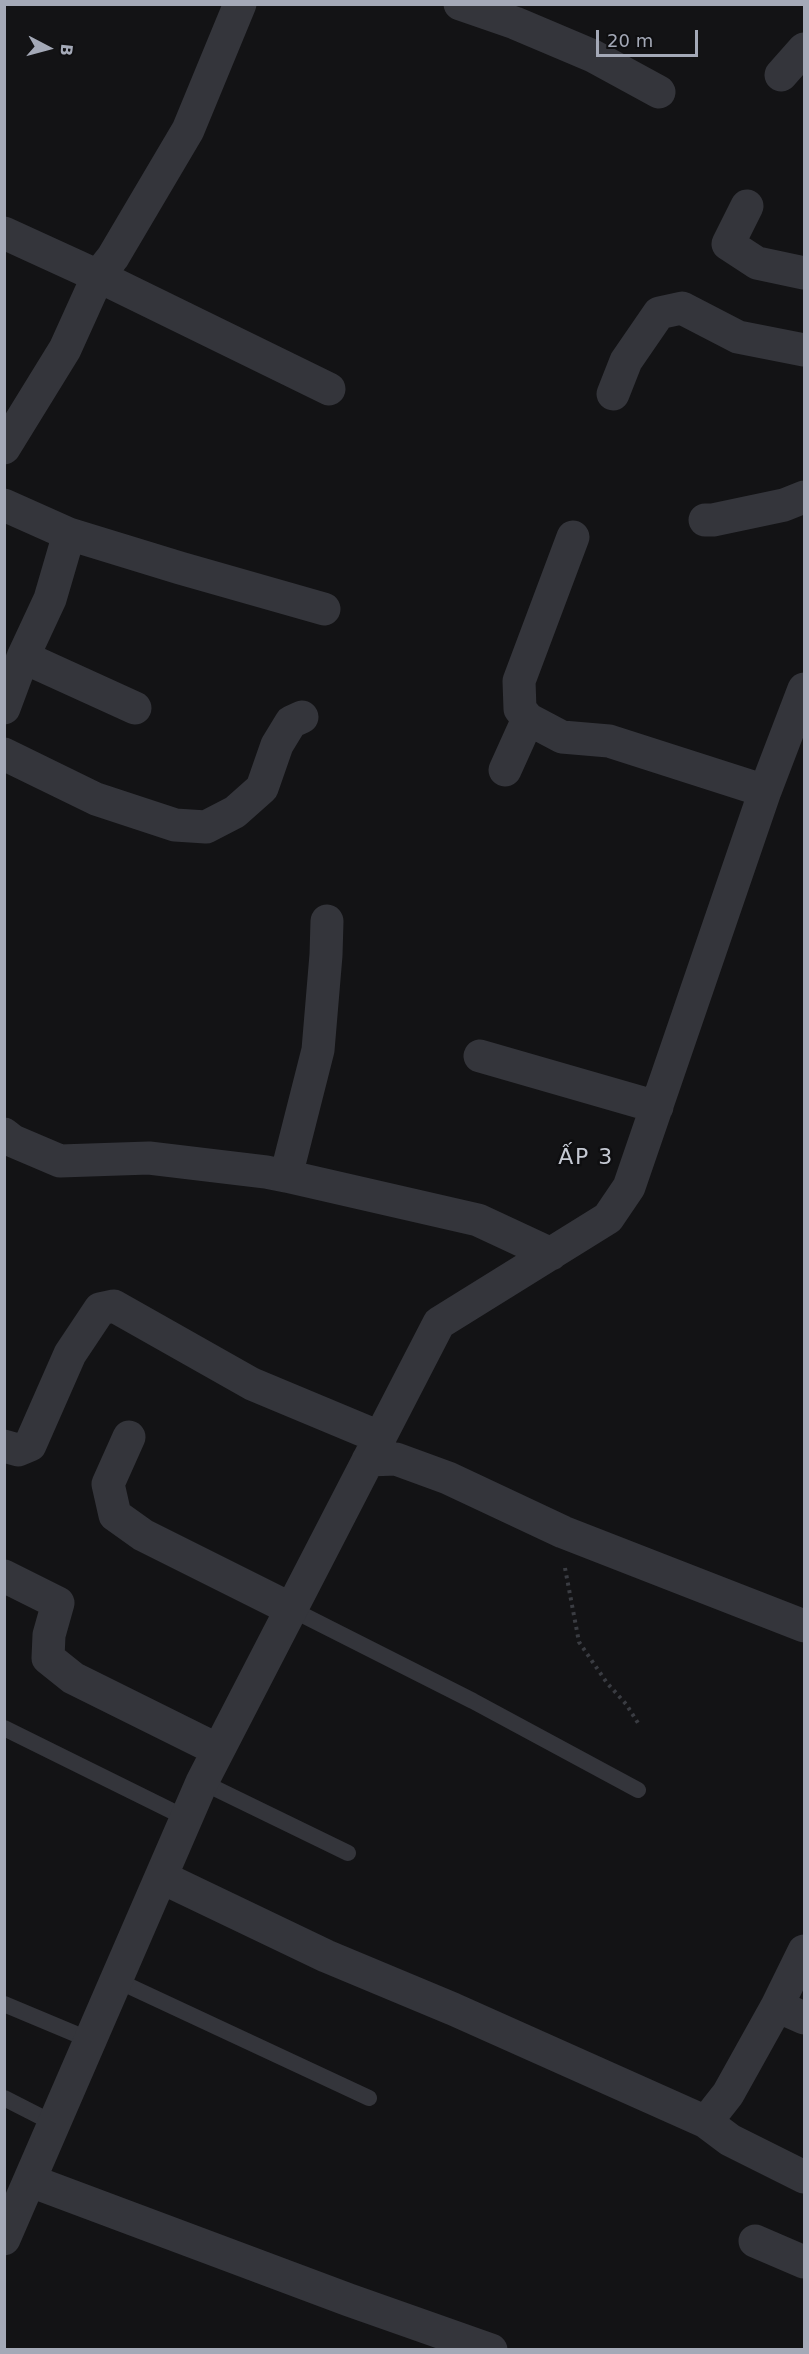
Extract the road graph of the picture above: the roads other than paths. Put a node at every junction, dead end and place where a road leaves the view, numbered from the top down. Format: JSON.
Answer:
{"nodes":[{"id":1,"x":240,"y":4,"type":"edge"},
{"id":2,"x":460,"y":4,"type":"edge"},
{"id":3,"x":804,"y":49,"type":"edge"},
{"id":4,"x":781,"y":75,"type":"dead end"},
{"id":5,"x":659,"y":92,"type":"dead end"},
{"id":6,"x":747,"y":207,"type":"dead end"},
{"id":7,"x":4,"y":233,"type":"edge"},
{"id":8,"x":804,"y":273,"type":"edge"},
{"id":9,"x":98,"y":276,"type":"junction"},
{"id":10,"x":804,"y":350,"type":"edge"},
{"id":11,"x":329,"y":389,"type":"dead end"},
{"id":12,"x":613,"y":394,"type":"dead end"},
{"id":13,"x":4,"y":448,"type":"edge"},
{"id":14,"x":804,"y":497,"type":"edge"},
{"id":15,"x":4,"y":505,"type":"edge"},
{"id":16,"x":705,"y":520,"type":"dead end"},
{"id":17,"x":69,"y":534,"type":"junction"},
{"id":18,"x":573,"y":537,"type":"dead end"},
{"id":19,"x":324,"y":609,"type":"dead end"},
{"id":20,"x":23,"y":657,"type":"junction"},
{"id":21,"x":804,"y":689,"type":"edge"},
{"id":22,"x":4,"y":708,"type":"edge"},
{"id":23,"x":135,"y":708,"type":"dead end"},
{"id":24,"x":302,"y":717,"type":"dead end"},
{"id":25,"x":528,"y":719,"type":"junction"},
{"id":26,"x":4,"y":754,"type":"edge"},
{"id":27,"x":505,"y":770,"type":"dead end"},
{"id":28,"x":765,"y":791,"type":"junction"},
{"id":29,"x":327,"y":921,"type":"dead end"},
{"id":30,"x":480,"y":1056,"type":"dead end"},
{"id":31,"x":657,"y":1107,"type":"junction"},
{"id":32,"x":4,"y":1134,"type":"edge"},
{"id":33,"x":286,"y":1176,"type":"junction"},
{"id":34,"x":551,"y":1254,"type":"junction"},
{"id":35,"x":129,"y":1437,"type":"dead end"},
{"id":36,"x":4,"y":1446,"type":"edge"},
{"id":37,"x":374,"y":1448,"type":"junction"},
{"id":38,"x":4,"y":1576,"type":"edge"},
{"id":39,"x":291,"y":1609,"type":"junction"},
{"id":40,"x":804,"y":1626,"type":"edge"},
{"id":41,"x":4,"y":1728,"type":"edge"},
{"id":42,"x":219,"y":1750,"type":"junction"},
{"id":43,"x":202,"y":1782,"type":"junction"},
{"id":44,"x":638,"y":1790,"type":"dead end"},
{"id":45,"x":186,"y":1818,"type":"junction"},
{"id":46,"x":348,"y":1853,"type":"dead end"},
{"id":47,"x":161,"y":1877,"type":"junction"},
{"id":48,"x":804,"y":1951,"type":"edge"},
{"id":49,"x":116,"y":1980,"type":"junction"},
{"id":50,"x":4,"y":2004,"type":"edge"},
{"id":51,"x":791,"y":2012,"type":"edge"},
{"id":52,"x":90,"y":2040,"type":"junction"},
{"id":53,"x":4,"y":2098,"type":"edge"},
{"id":54,"x":369,"y":2098,"type":"dead end"},
{"id":55,"x":706,"y":2122,"type":"junction"},
{"id":56,"x":53,"y":2123,"type":"junction"},
{"id":57,"x":804,"y":2177,"type":"edge"},
{"id":58,"x":31,"y":2181,"type":"junction"},
{"id":59,"x":4,"y":2239,"type":"edge"},
{"id":60,"x":755,"y":2241,"type":"dead end"},
{"id":61,"x":804,"y":2262,"type":"edge"},
{"id":62,"x":491,"y":2349,"type":"edge"}],
"edges":[{"from":1,"to":9,"type":"street"},
{"from":2,"to":5,"type":"street"},
{"from":3,"to":4,"type":"street"},
{"from":6,"to":8,"type":"street"},
{"from":7,"to":9,"type":"street"},
{"from":9,"to":11,"type":"street"},
{"from":9,"to":13,"type":"street"},
{"from":10,"to":12,"type":"street"},
{"from":14,"to":16,"type":"street"},
{"from":15,"to":17,"type":"street"},
{"from":17,"to":19,"type":"street"},
{"from":17,"to":20,"type":"street"},
{"from":18,"to":25,"type":"street"},
{"from":20,"to":22,"type":"street"},
{"from":20,"to":23,"type":"street"},
{"from":21,"to":28,"type":"street"},
{"from":24,"to":26,"type":"street"},
{"from":25,"to":27,"type":"street"},
{"from":25,"to":28,"type":"street"},
{"from":28,"to":31,"type":"street"},
{"from":29,"to":33,"type":"street"},
{"from":30,"to":31,"type":"street"},
{"from":31,"to":34,"type":"street"},
{"from":32,"to":33,"type":"street"},
{"from":33,"to":34,"type":"street"},
{"from":34,"to":37,"type":"street"},
{"from":35,"to":39,"type":"street"},
{"from":36,"to":37,"type":"street"},
{"from":37,"to":39,"type":"street"},
{"from":37,"to":40,"type":"street"},
{"from":38,"to":42,"type":"street"},
{"from":39,"to":42,"type":"street"},
{"from":39,"to":44,"type":"lane"},
{"from":41,"to":45,"type":"lane"},
{"from":42,"to":43,"type":"street"},
{"from":43,"to":45,"type":"street"},
{"from":43,"to":46,"type":"lane"},
{"from":45,"to":47,"type":"street"},
{"from":47,"to":49,"type":"street"},
{"from":47,"to":55,"type":"street"},
{"from":48,"to":51,"type":"street"},
{"from":49,"to":52,"type":"street"},
{"from":49,"to":54,"type":"lane"},
{"from":50,"to":52,"type":"lane"},
{"from":51,"to":55,"type":"street"},
{"from":52,"to":56,"type":"street"},
{"from":53,"to":56,"type":"lane"},
{"from":55,"to":57,"type":"street"},
{"from":56,"to":58,"type":"street"},
{"from":58,"to":59,"type":"street"},
{"from":58,"to":62,"type":"street"},
{"from":60,"to":61,"type":"street"}]}
